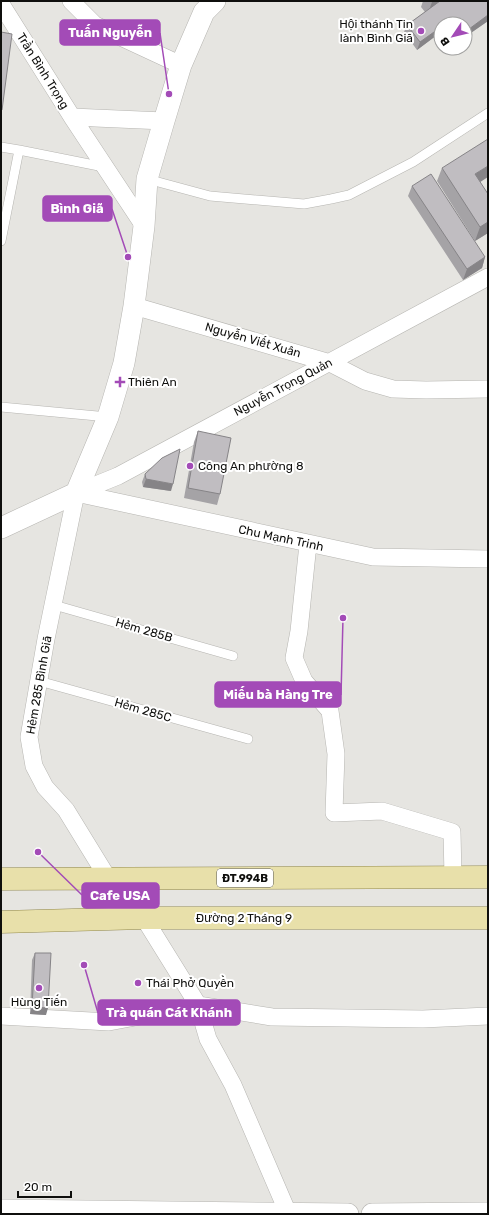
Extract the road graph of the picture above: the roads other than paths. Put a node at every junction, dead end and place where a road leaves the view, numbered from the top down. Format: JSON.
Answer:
{"nodes":[{"id":1,"x":71,"y":1,"type":"edge"},
{"id":2,"x":215,"y":1,"type":"edge"},
{"id":3,"x":1,"y":4,"type":"edge"},
{"id":4,"x":181,"y":65,"type":"junction"},
{"id":5,"x":488,"y":113,"type":"edge"},
{"id":6,"x":72,"y":117,"type":"junction"},
{"id":7,"x":164,"y":121,"type":"junction"},
{"id":8,"x":1,"y":147,"type":"edge"},
{"id":9,"x":19,"y":150,"type":"junction"},
{"id":10,"x":105,"y":167,"type":"junction"},
{"id":11,"x":147,"y":179,"type":"junction"},
{"id":12,"x":144,"y":226,"type":"junction"},
{"id":13,"x":1,"y":241,"type":"edge"},
{"id":14,"x":488,"y":277,"type":"edge"},
{"id":15,"x":134,"y":306,"type":"junction"},
{"id":16,"x":330,"y":363,"type":"junction"},
{"id":17,"x":488,"y":389,"type":"edge"},
{"id":18,"x":1,"y":407,"type":"edge"},
{"id":19,"x":108,"y":417,"type":"junction"},
{"id":20,"x":76,"y":493,"type":"junction"},
{"id":21,"x":1,"y":528,"type":"edge"},
{"id":22,"x":308,"y":544,"type":"junction"},
{"id":23,"x":488,"y":559,"type":"edge"},
{"id":24,"x":54,"y":605,"type":"junction"},
{"id":25,"x":233,"y":656,"type":"dead end"},
{"id":26,"x":38,"y":681,"type":"junction"},
{"id":27,"x":248,"y":739,"type":"dead end"},
{"id":28,"x":453,"y":877,"type":"junction"},
{"id":29,"x":488,"y":877,"type":"edge"},
{"id":30,"x":1,"y":879,"type":"edge"},
{"id":31,"x":109,"y":880,"type":"junction"},
{"id":32,"x":144,"y":918,"type":"junction"},
{"id":33,"x":488,"y":918,"type":"edge"},
{"id":34,"x":1,"y":922,"type":"edge"},
{"id":35,"x":198,"y":1006,"type":"junction"},
{"id":36,"x":1,"y":1016,"type":"edge"},
{"id":37,"x":488,"y":1016,"type":"edge"},
{"id":38,"x":1,"y":1210,"type":"edge"},
{"id":39,"x":162,"y":1213,"type":"edge"},
{"id":40,"x":288,"y":1213,"type":"junction"},
{"id":41,"x":488,"y":1213,"type":"edge"},
{"id":42,"x":348,"y":1214,"type":"edge"},
{"id":43,"x":372,"y":1214,"type":"edge"}],
"edges":[{"from":1,"to":4,"type":"street"},
{"from":2,"to":4,"type":"street"},
{"from":3,"to":6,"type":"street","name":"Trần Bình Trọng"},
{"from":4,"to":7,"type":"street"},
{"from":5,"to":11,"type":"lane"},
{"from":6,"to":7,"type":"street","name":"Trần Bình Trọng"},
{"from":6,"to":10,"type":"street","name":"Trần Bình Trọng"},
{"from":7,"to":11,"type":"street"},
{"from":8,"to":9,"type":"lane"},
{"from":9,"to":10,"type":"lane"},
{"from":9,"to":13,"type":"lane"},
{"from":10,"to":12,"type":"street","name":"Trần Bình Trọng"},
{"from":11,"to":12,"type":"street"},
{"from":12,"to":15,"type":"street"},
{"from":14,"to":16,"type":"street","name":"Nguyễn Trọng Quản"},
{"from":15,"to":16,"type":"street","name":"Nguyễn Viết Xuân"},
{"from":15,"to":19,"type":"street"},
{"from":16,"to":17,"type":"street","name":"Nguyễn Viết Xuân"},
{"from":16,"to":20,"type":"street","name":"Nguyễn Trọng Quản"},
{"from":18,"to":19,"type":"lane"},
{"from":19,"to":20,"type":"street"},
{"from":20,"to":21,"type":"street"},
{"from":20,"to":22,"type":"street","name":"Chu Mạnh Trinh"},
{"from":20,"to":24,"type":"street","name":"Hẻm 285 Bình Giã"},
{"from":22,"to":23,"type":"street","name":"Chu Mạnh Trinh"},
{"from":22,"to":28,"type":"street"},
{"from":24,"to":25,"type":"lane","name":"Hẻm 285B"},
{"from":24,"to":26,"type":"street","name":"Hẻm 285 Bình Giã"},
{"from":26,"to":27,"type":"lane","name":"Hẻm 285C"},
{"from":26,"to":31,"type":"street","name":"Hẻm 285 Bình Giã"},
{"from":28,"to":29,"type":"main road","number":"ĐT.994B"},
{"from":28,"to":31,"type":"main road","number":"ĐT.994B"},
{"from":30,"to":31,"type":"main road","number":"ĐT.994B"},
{"from":31,"to":32,"type":"main road"},
{"from":32,"to":33,"type":"main road","name":"Đường 2 Tháng 9"},
{"from":32,"to":34,"type":"main road","name":"Đường 2 Tháng 9"},
{"from":32,"to":35,"type":"street"},
{"from":35,"to":36,"type":"street"},
{"from":35,"to":37,"type":"street"},
{"from":35,"to":40,"type":"street"},
{"from":38,"to":39,"type":"street"},
{"from":39,"to":40,"type":"street"},
{"from":40,"to":42,"type":"street"},
{"from":41,"to":43,"type":"street"}]}
